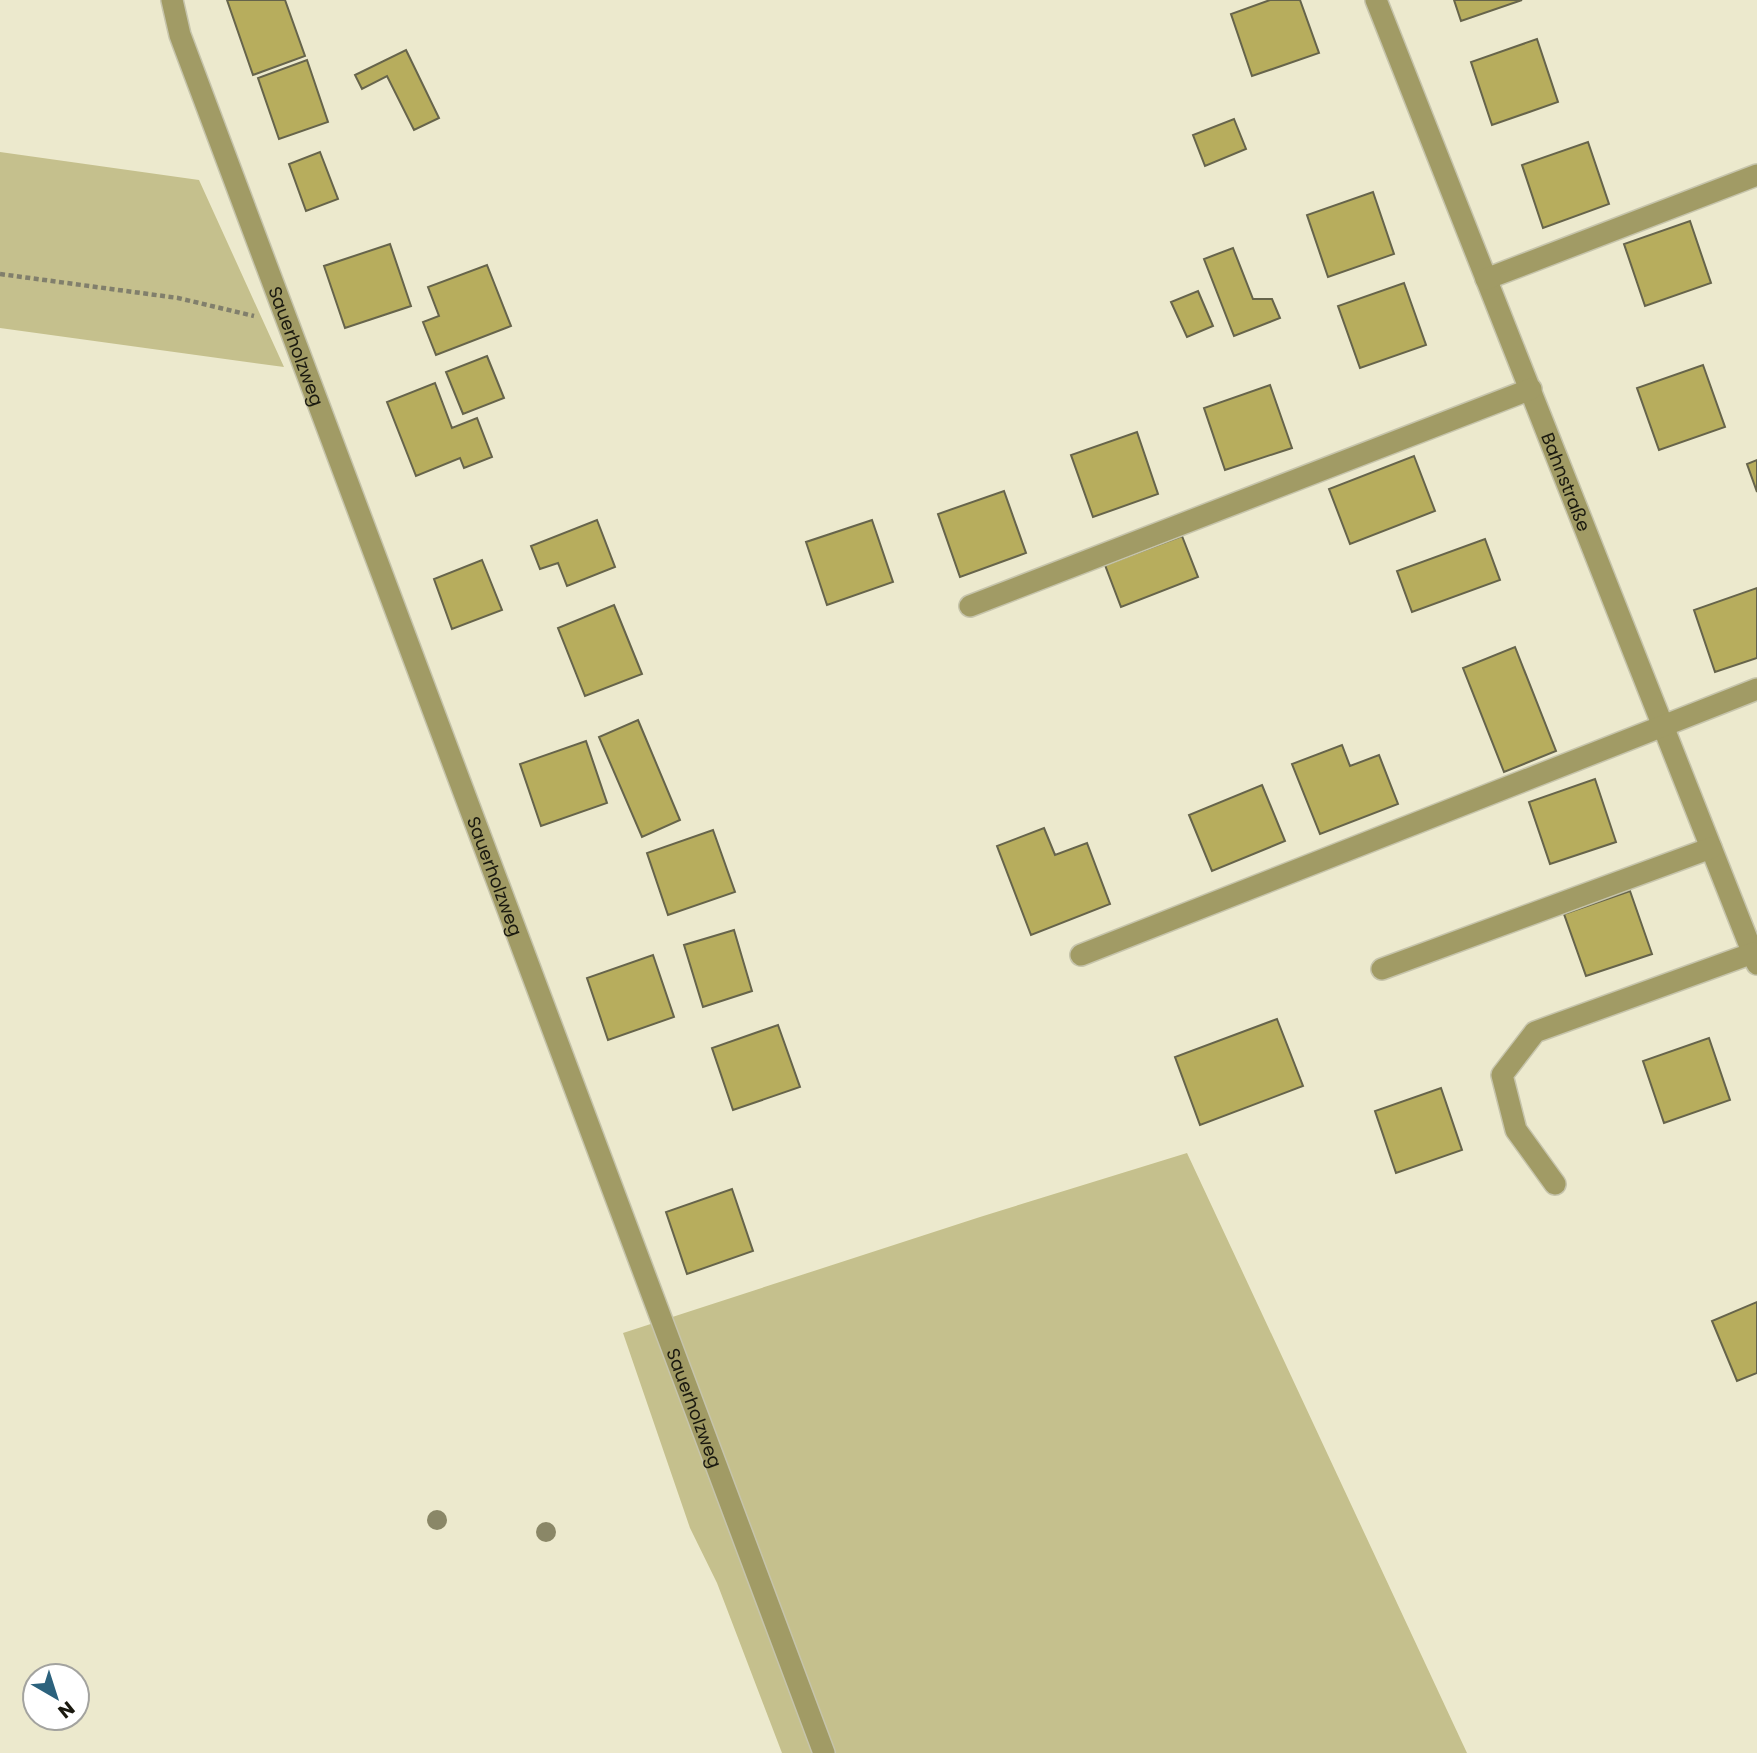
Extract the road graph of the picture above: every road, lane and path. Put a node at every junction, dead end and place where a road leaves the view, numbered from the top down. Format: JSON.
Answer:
{"nodes":[{"id":1,"x":172,"y":0,"type":"edge"},
{"id":2,"x":1376,"y":0,"type":"edge"},
{"id":3,"x":1757,"y":175,"type":"edge"},
{"id":4,"x":0,"y":274,"type":"edge"},
{"id":5,"x":1486,"y":279,"type":"junction"},
{"id":6,"x":287,"y":323,"type":"junction"},
{"id":7,"x":1531,"y":389,"type":"junction"},
{"id":8,"x":970,"y":606,"type":"dead end"},
{"id":9,"x":1757,"y":689,"type":"edge"},
{"id":10,"x":1663,"y":727,"type":"junction"},
{"id":11,"x":1711,"y":848,"type":"junction"},
{"id":12,"x":1081,"y":955,"type":"dead end"},
{"id":13,"x":1755,"y":959,"type":"edge"},
{"id":14,"x":1382,"y":969,"type":"dead end"},
{"id":15,"x":1555,"y":1184,"type":"dead end"},
{"id":16,"x":824,"y":1753,"type":"edge"}],
"edges":[{"from":1,"to":6,"type":"street","name":"Sauerholzweg"},
{"from":2,"to":5,"type":"street","name":"Bahnstraße"},
{"from":3,"to":5,"type":"street"},
{"from":4,"to":6,"type":"path"},
{"from":5,"to":7,"type":"street","name":"Bahnstraße"},
{"from":6,"to":16,"type":"street","name":"Sauerholzweg"},
{"from":7,"to":8,"type":"street"},
{"from":7,"to":10,"type":"street","name":"Bahnstraße"},
{"from":9,"to":10,"type":"street"},
{"from":10,"to":11,"type":"street","name":"Bahnstraße"},
{"from":10,"to":12,"type":"street"},
{"from":11,"to":13,"type":"street","name":"Bahnstraße"},
{"from":11,"to":14,"type":"street"},
{"from":13,"to":15,"type":"street"}]}
